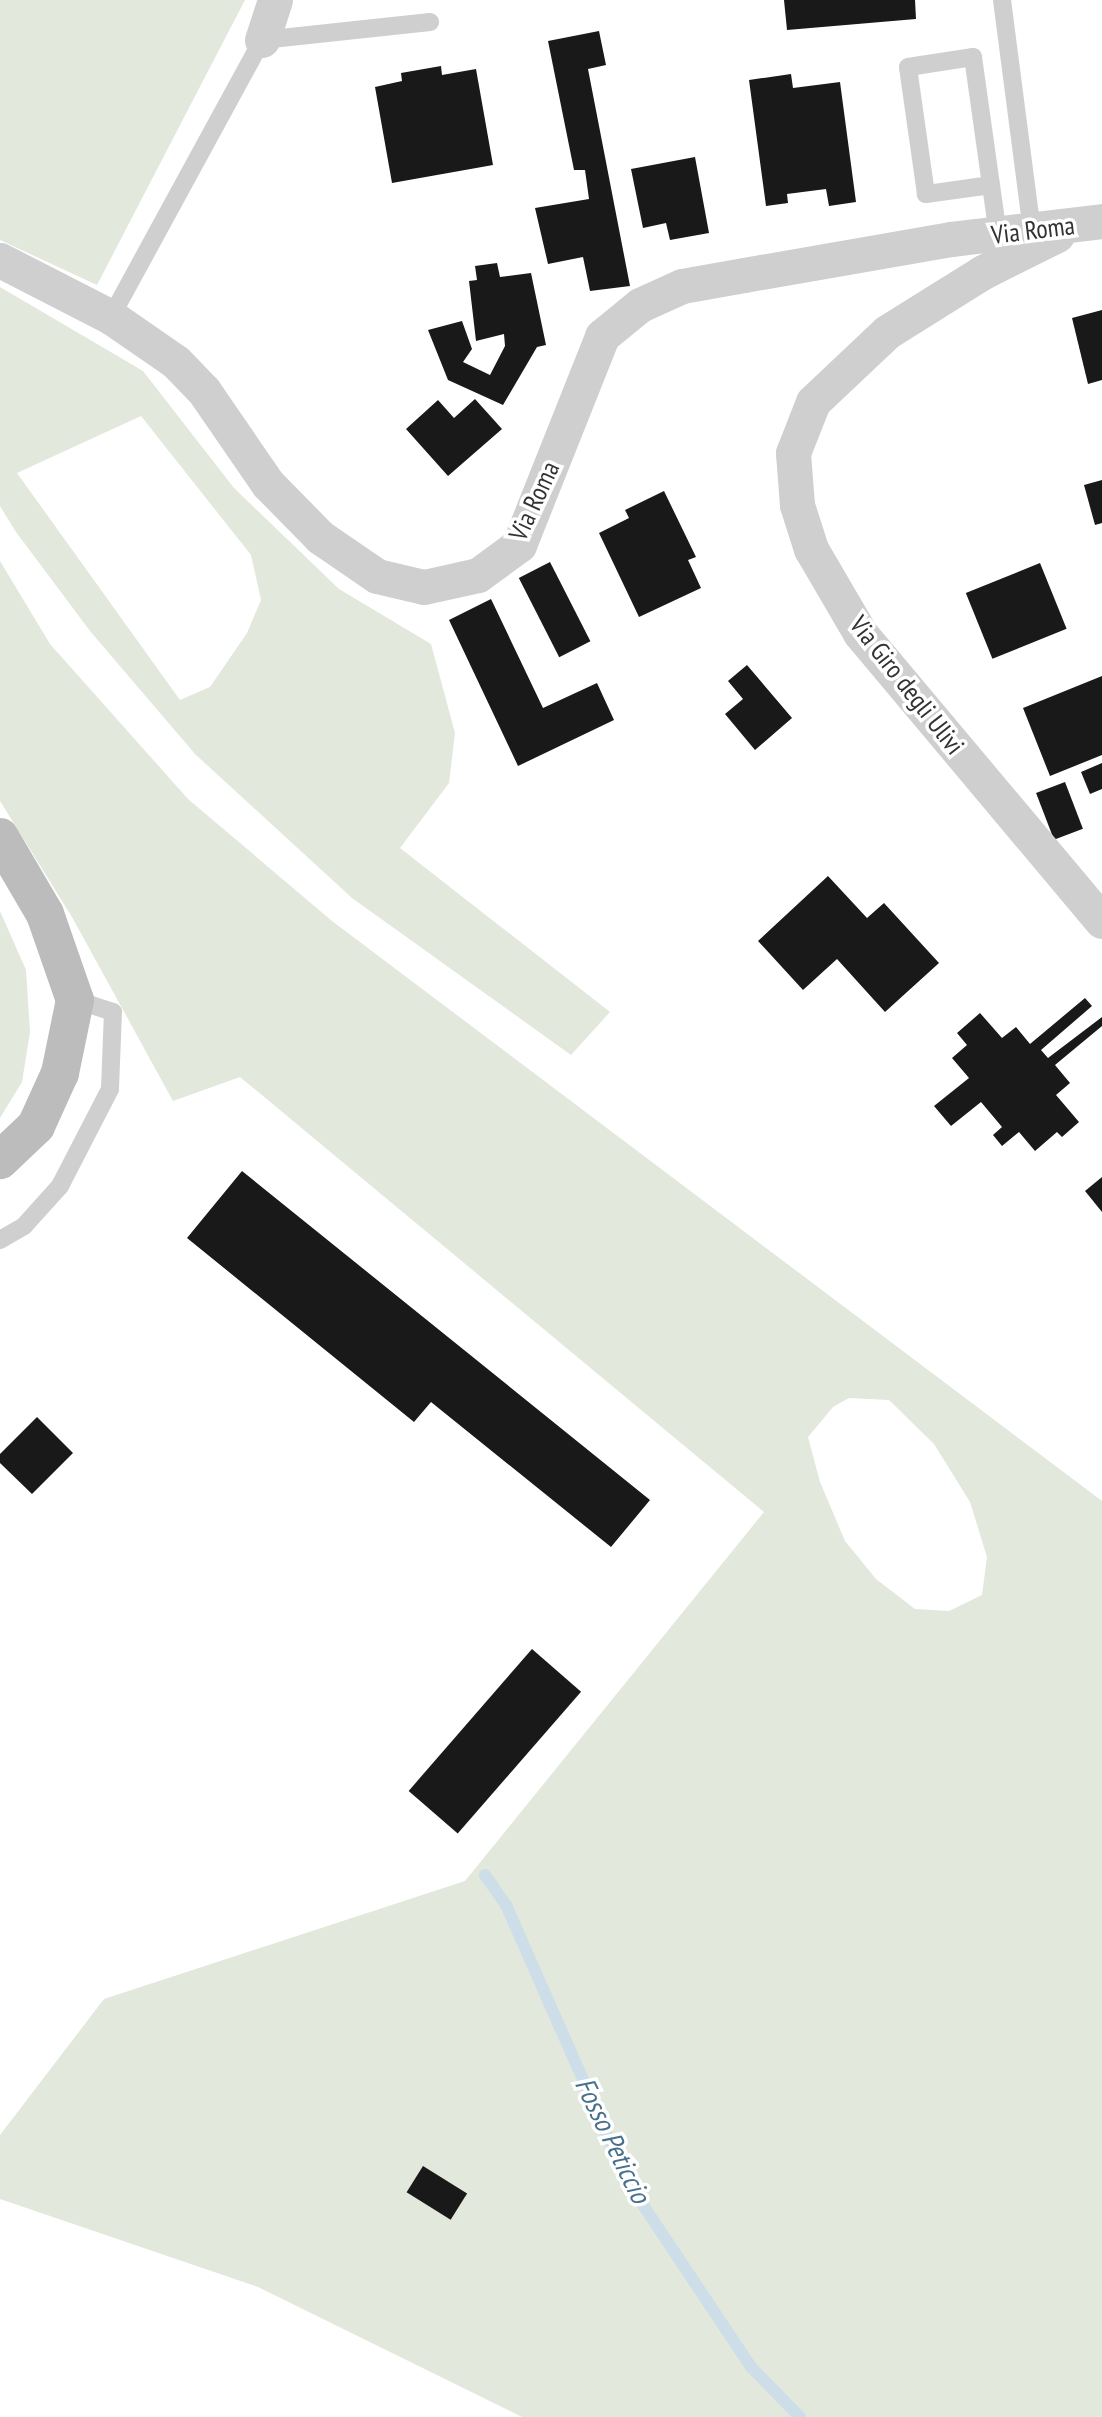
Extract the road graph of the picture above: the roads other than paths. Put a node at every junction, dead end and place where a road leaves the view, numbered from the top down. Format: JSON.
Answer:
{"nodes":[{"id":1,"x":275,"y":0,"type":"edge"},
{"id":2,"x":1002,"y":0,"type":"edge"},
{"id":3,"x":430,"y":22,"type":"dead end"},
{"id":4,"x":262,"y":40,"type":"junction"},
{"id":5,"x":991,"y":185,"type":"junction"},
{"id":6,"x":1091,"y":223,"type":"edge"},
{"id":7,"x":1032,"y":230,"type":"junction"},
{"id":8,"x":998,"y":234,"type":"junction"},
{"id":9,"x":0,"y":260,"type":"edge"},
{"id":10,"x":111,"y":317,"type":"junction"},
{"id":11,"x":0,"y":837,"type":"edge"},
{"id":12,"x":1102,"y":921,"type":"edge"},
{"id":13,"x":75,"y":1000,"type":"junction"},
{"id":14,"x":0,"y":1160,"type":"edge"},
{"id":15,"x":0,"y":1240,"type":"edge"}],
"edges":[{"from":1,"to":4,"type":"street"},
{"from":2,"to":7,"type":"lane"},
{"from":3,"to":4,"type":"lane"},
{"from":4,"to":10,"type":"lane"},
{"from":5,"to":5,"type":"lane"},
{"from":5,"to":8,"type":"lane"},
{"from":6,"to":7,"type":"street","name":"Via Roma"},
{"from":6,"to":12,"type":"street","name":"Via Giro degli Ulivi"},
{"from":7,"to":8,"type":"street","name":"Via Roma"},
{"from":8,"to":10,"type":"street","name":"Via Roma"},
{"from":9,"to":10,"type":"street","name":"Via Roma"},
{"from":11,"to":13,"type":"main road"},
{"from":13,"to":14,"type":"main road"},
{"from":13,"to":15,"type":"lane"}]}
